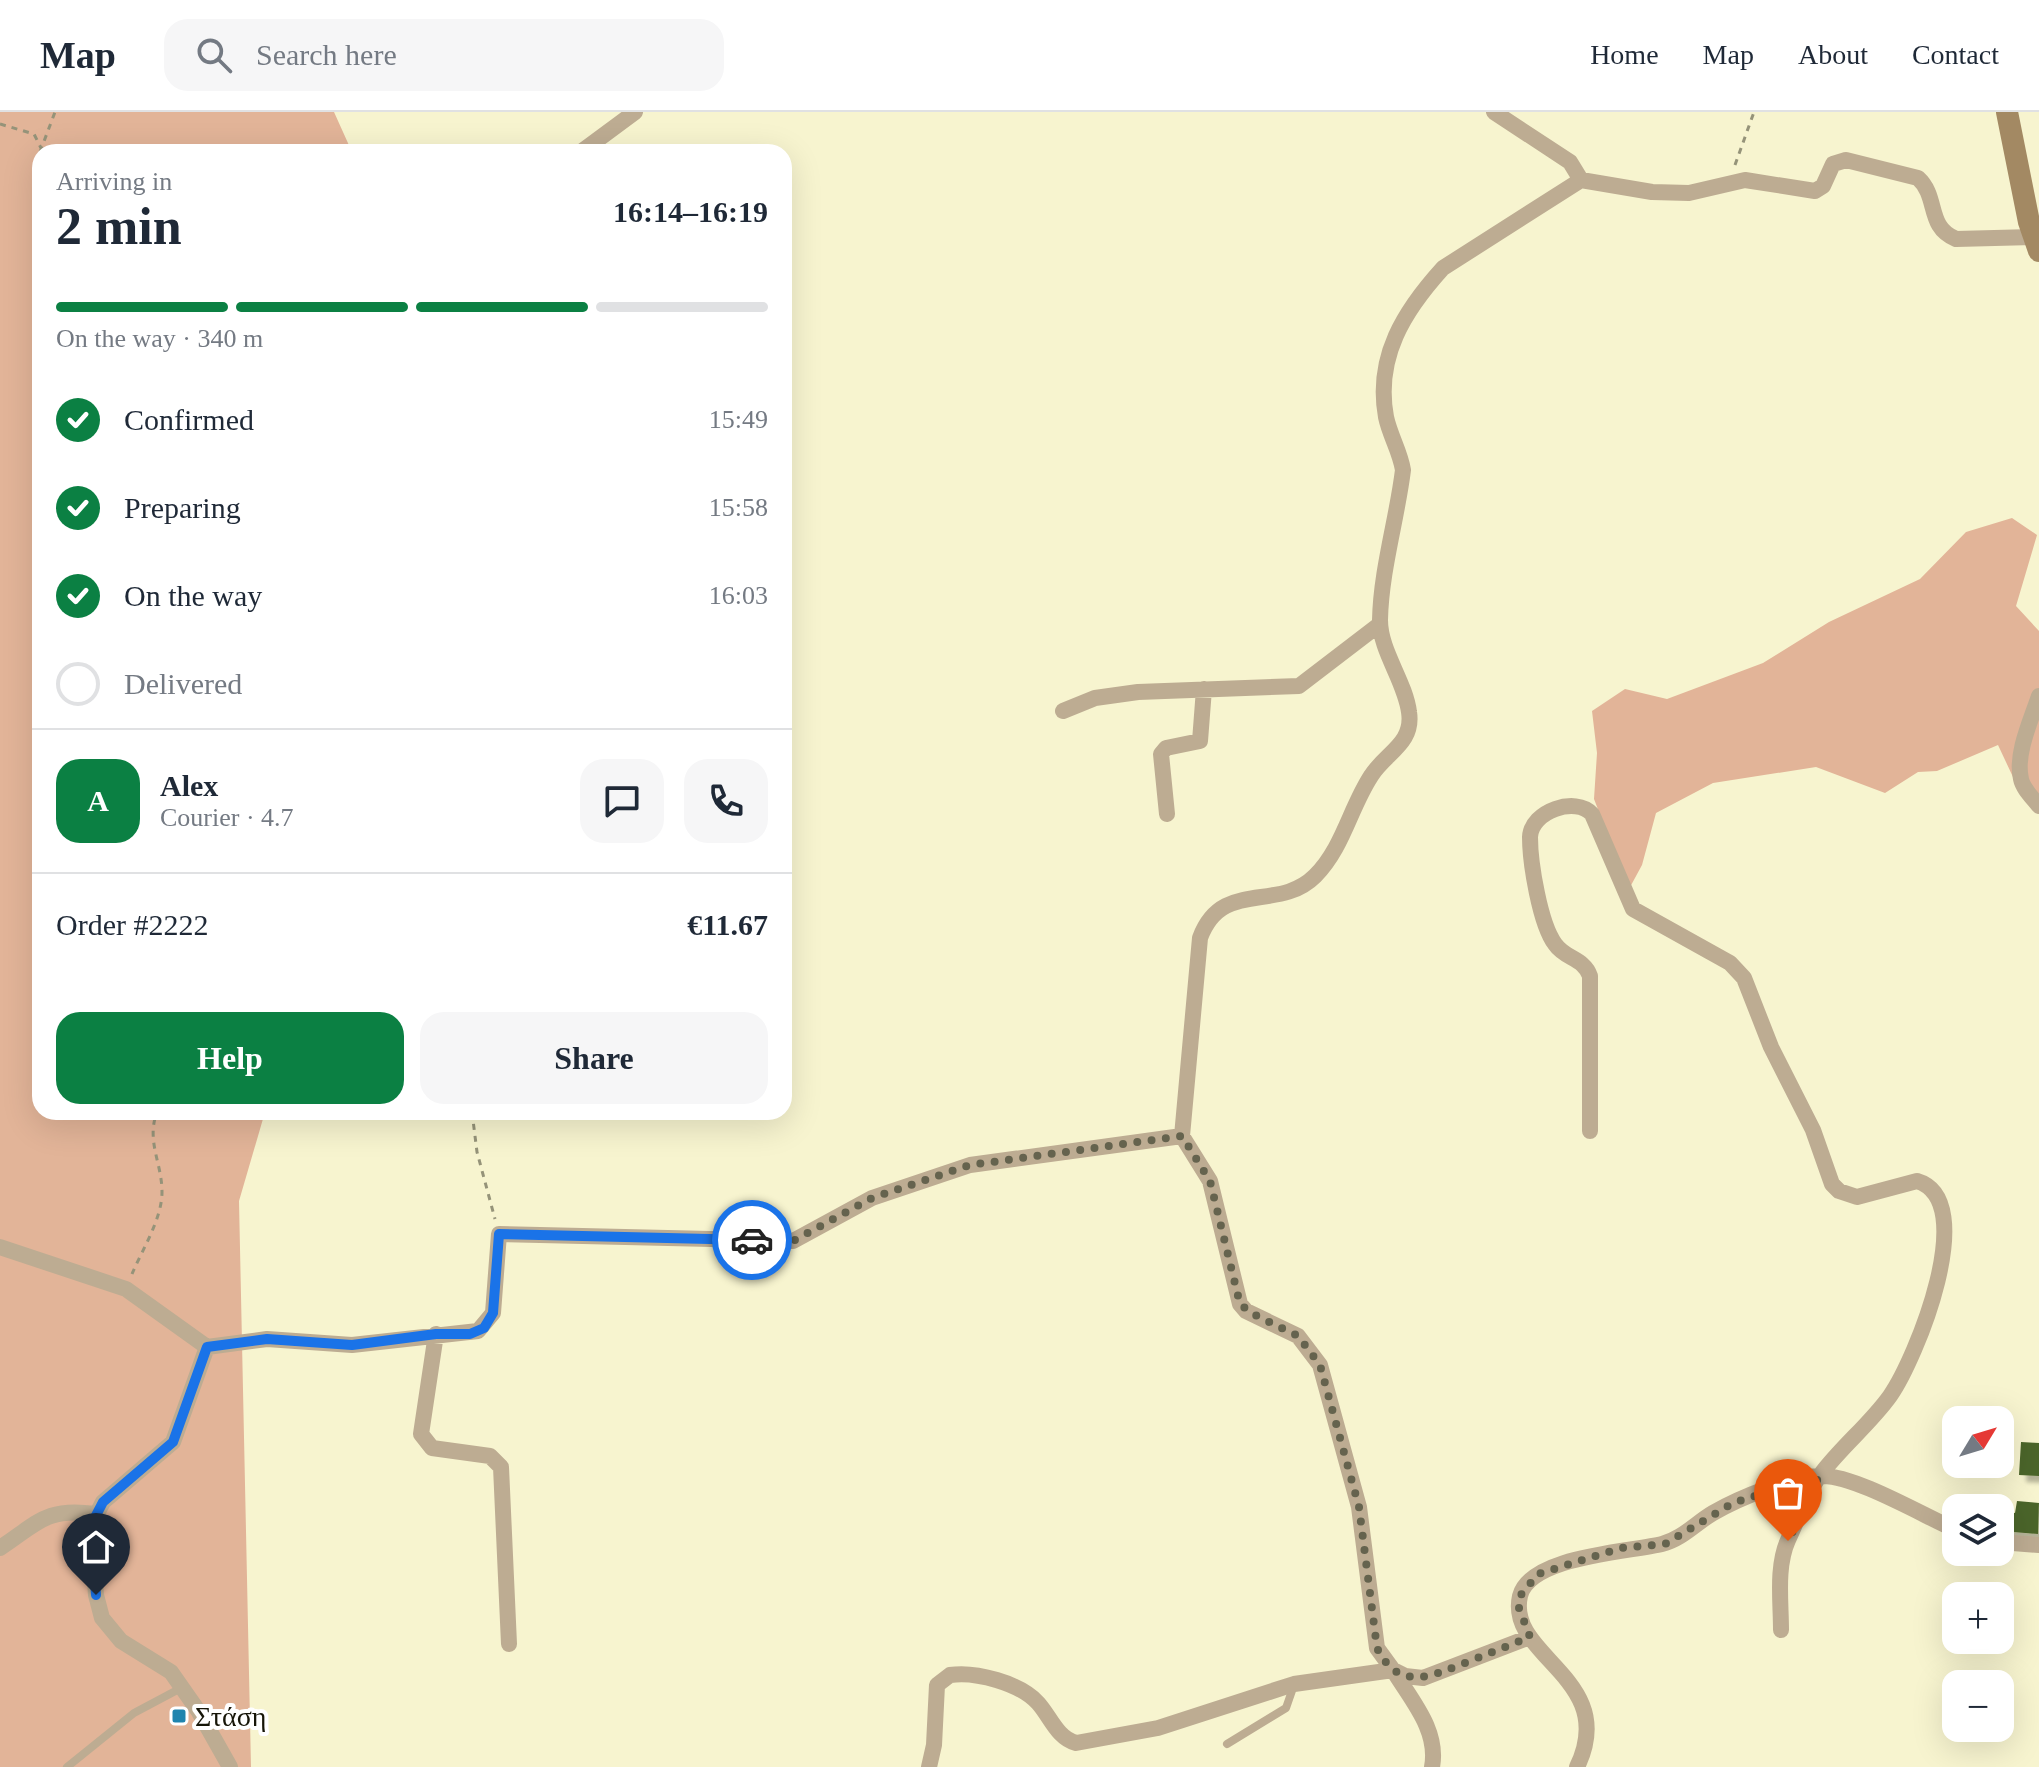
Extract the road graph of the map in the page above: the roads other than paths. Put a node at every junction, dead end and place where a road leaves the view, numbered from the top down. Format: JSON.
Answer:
{"nodes":[{"id":1,"x":635,"y":112,"type":"edge"},
{"id":2,"x":1494,"y":112,"type":"edge"},
{"id":3,"x":2007,"y":112,"type":"edge"},
{"id":4,"x":592,"y":144,"type":"edge"},
{"id":5,"x":1581,"y":180,"type":"junction"},
{"id":6,"x":2036,"y":244,"type":"edge"},
{"id":7,"x":1380,"y":624,"type":"junction"},
{"id":8,"x":1204,"y":689,"type":"junction"},
{"id":9,"x":2039,"y":696,"type":"edge"},
{"id":10,"x":1063,"y":711,"type":"dead end"},
{"id":11,"x":2039,"y":806,"type":"edge"},
{"id":12,"x":1167,"y":814,"type":"dead end"},
{"id":13,"x":1590,"y":1131,"type":"dead end"},
{"id":14,"x":1182,"y":1136,"type":"junction"},
{"id":15,"x":0,"y":1247,"type":"edge"},
{"id":16,"x":436,"y":1334,"type":"junction"},
{"id":17,"x":207,"y":1347,"type":"junction"},
{"id":18,"x":1819,"y":1476,"type":"junction"},
{"id":19,"x":95,"y":1514,"type":"junction"},
{"id":20,"x":1942,"y":1524,"type":"edge"},
{"id":21,"x":2014,"y":1543,"type":"edge"},
{"id":22,"x":2039,"y":1545,"type":"edge"},
{"id":23,"x":0,"y":1548,"type":"edge"},
{"id":24,"x":1781,"y":1630,"type":"dead end"},
{"id":25,"x":1530,"y":1637,"type":"junction"},
{"id":26,"x":509,"y":1644,"type":"dead end"},
{"id":27,"x":1393,"y":1670,"type":"junction"},
{"id":28,"x":1294,"y":1684,"type":"junction"},
{"id":29,"x":183,"y":1687,"type":"junction"},
{"id":30,"x":1227,"y":1744,"type":"dead end"},
{"id":31,"x":67,"y":1767,"type":"edge"},
{"id":32,"x":230,"y":1767,"type":"edge"},
{"id":33,"x":929,"y":1767,"type":"edge"},
{"id":34,"x":1432,"y":1767,"type":"edge"},
{"id":35,"x":1577,"y":1767,"type":"edge"}],
"edges":[{"from":1,"to":4,"type":"street"},
{"from":2,"to":5,"type":"street"},
{"from":3,"to":6,"type":"street"},
{"from":5,"to":6,"type":"street"},
{"from":5,"to":7,"type":"street"},
{"from":7,"to":8,"type":"street"},
{"from":7,"to":14,"type":"street"},
{"from":8,"to":10,"type":"street"},
{"from":8,"to":12,"type":"street"},
{"from":9,"to":11,"type":"street"},
{"from":13,"to":18,"type":"street"},
{"from":14,"to":16,"type":"street"},
{"from":14,"to":27,"type":"street"},
{"from":15,"to":17,"type":"street"},
{"from":16,"to":17,"type":"street"},
{"from":16,"to":26,"type":"street"},
{"from":17,"to":19,"type":"street"},
{"from":18,"to":20,"type":"street"},
{"from":18,"to":24,"type":"street"},
{"from":18,"to":25,"type":"street"},
{"from":19,"to":23,"type":"street"},
{"from":19,"to":29,"type":"street"},
{"from":21,"to":22,"type":"street"},
{"from":25,"to":27,"type":"street"},
{"from":25,"to":35,"type":"street"},
{"from":27,"to":28,"type":"street"},
{"from":27,"to":34,"type":"street"},
{"from":28,"to":30,"type":"lane"},
{"from":28,"to":33,"type":"street"},
{"from":29,"to":31,"type":"lane"},
{"from":29,"to":32,"type":"street"}]}
